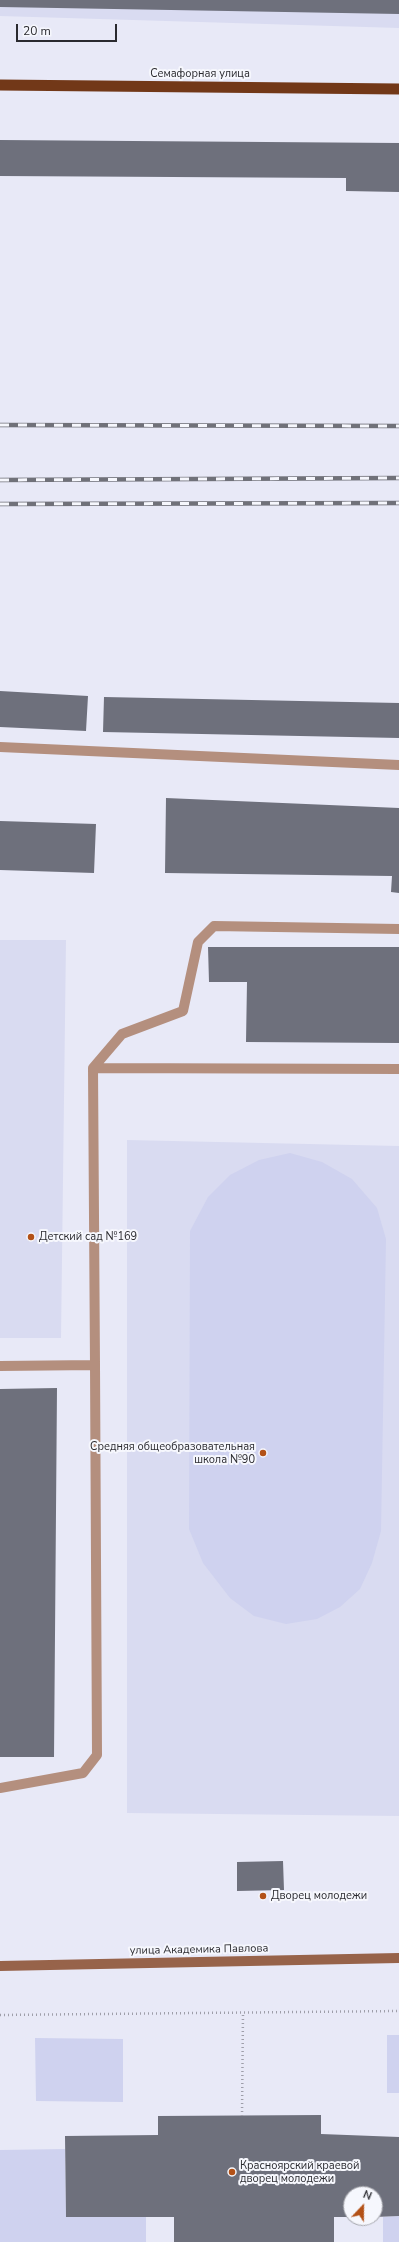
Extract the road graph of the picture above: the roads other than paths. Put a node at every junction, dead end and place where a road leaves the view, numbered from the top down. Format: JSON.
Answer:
{"nodes":[{"id":1,"x":0,"y":85,"type":"edge"},
{"id":2,"x":399,"y":89,"type":"edge"},
{"id":3,"x":0,"y":747,"type":"edge"},
{"id":4,"x":399,"y":765,"type":"edge"},
{"id":5,"x":399,"y":929,"type":"edge"},
{"id":6,"x":94,"y":1068,"type":"junction"},
{"id":7,"x":399,"y":1069,"type":"edge"},
{"id":8,"x":95,"y":1365,"type":"junction"},
{"id":9,"x":0,"y":1366,"type":"edge"},
{"id":10,"x":0,"y":1788,"type":"edge"},
{"id":11,"x":399,"y":1958,"type":"edge"},
{"id":12,"x":0,"y":1966,"type":"edge"}],
"edges":[{"from":1,"to":2,"type":"highway","name":"Семафорная улица"},
{"from":3,"to":4,"type":"lane"},
{"from":5,"to":6,"type":"lane"},
{"from":6,"to":7,"type":"lane"},
{"from":6,"to":8,"type":"lane"},
{"from":8,"to":9,"type":"lane"},
{"from":8,"to":10,"type":"lane"},
{"from":11,"to":12,"type":"main road","name":"улица Академика Павлова"}]}
